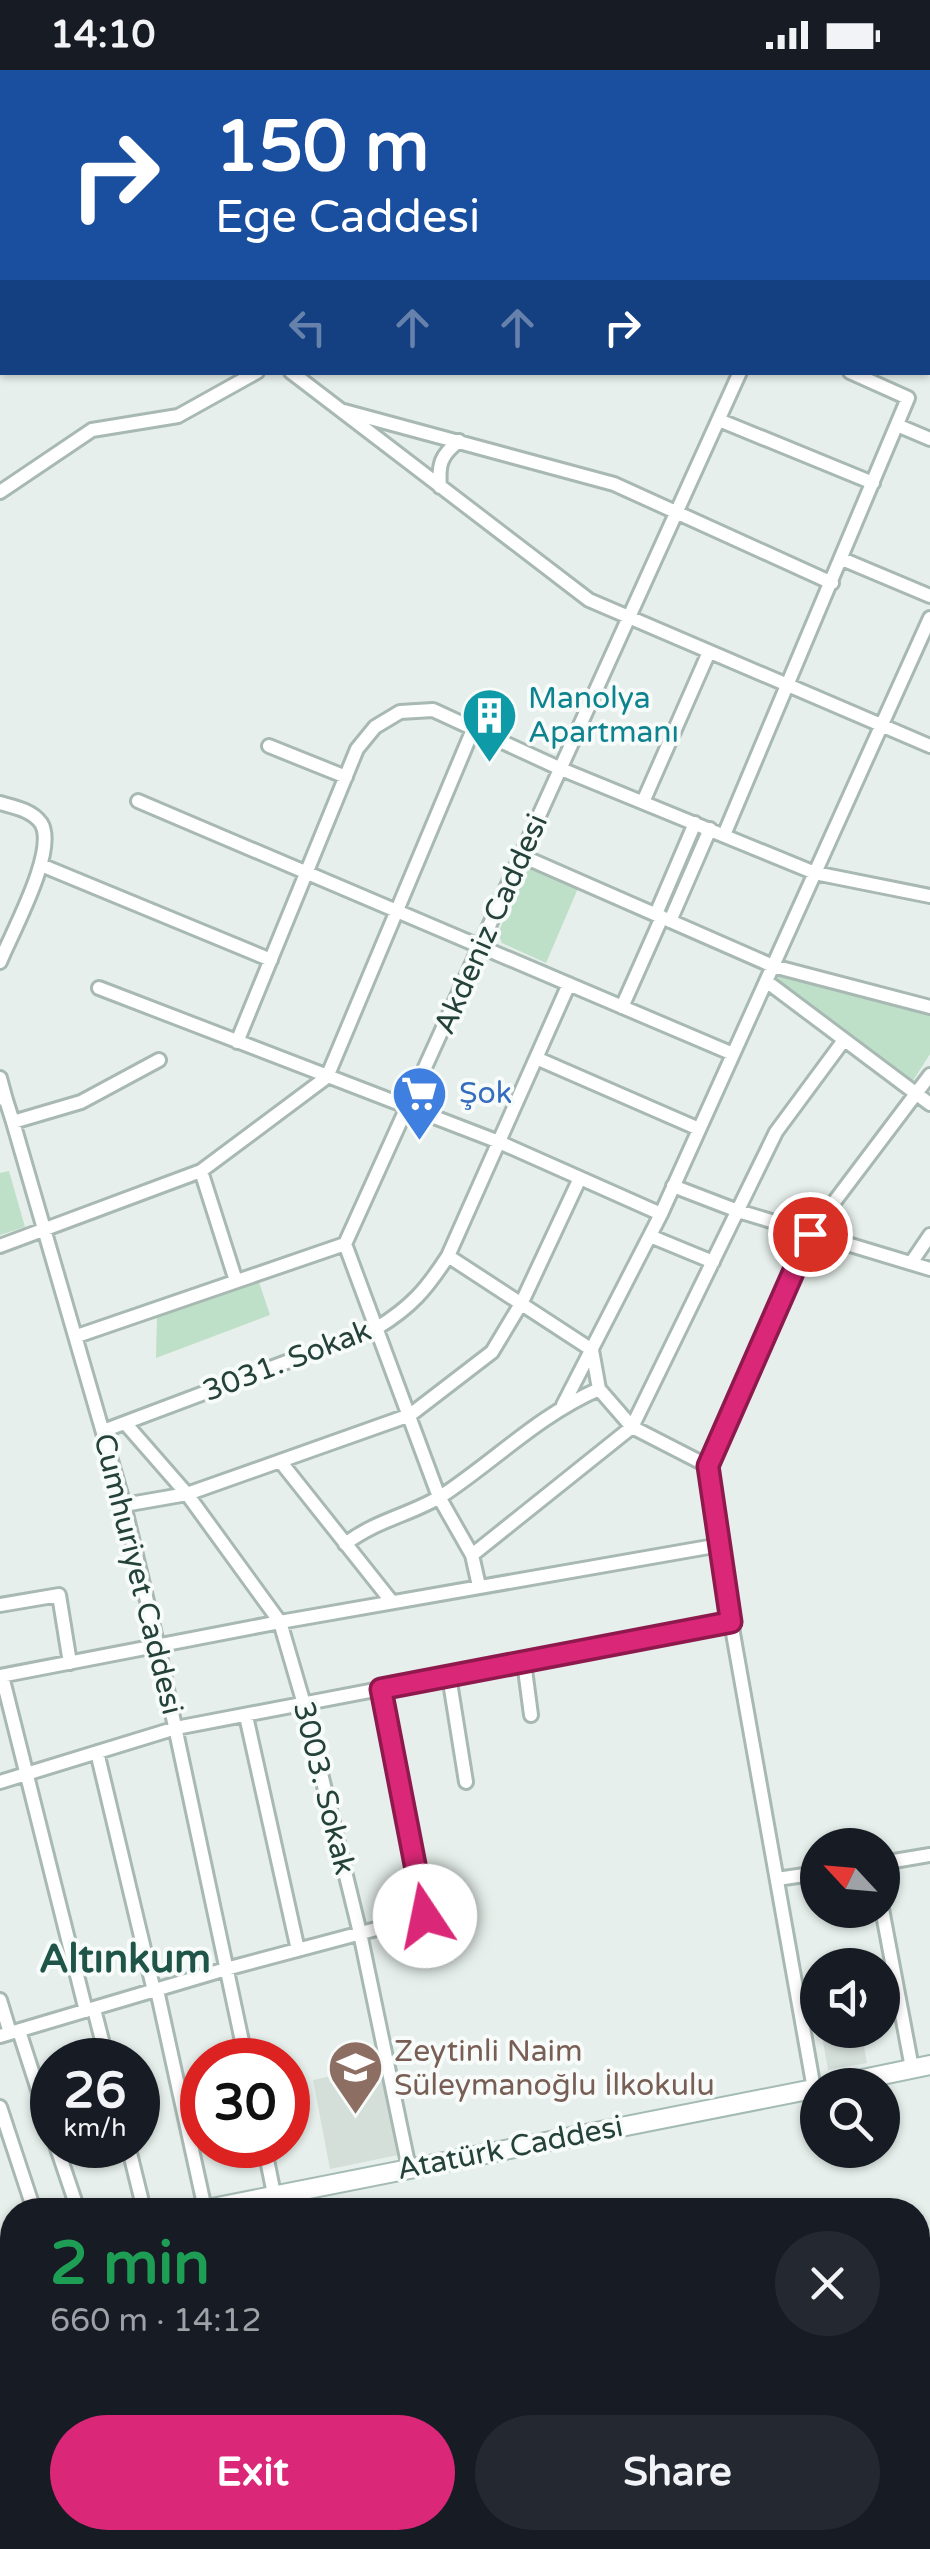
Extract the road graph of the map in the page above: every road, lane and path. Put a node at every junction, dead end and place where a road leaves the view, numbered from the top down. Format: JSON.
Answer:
{"nodes":[{"id":1,"x":252,"y":375,"type":"edge"},
{"id":2,"x":295,"y":375,"type":"edge"},
{"id":3,"x":739,"y":375,"type":"edge"},
{"id":4,"x":857,"y":375,"type":"edge"},
{"id":5,"x":337,"y":410,"type":"junction"},
{"id":6,"x":719,"y":420,"type":"junction"},
{"id":7,"x":896,"y":425,"type":"junction"},
{"id":8,"x":930,"y":440,"type":"edge"},
{"id":9,"x":459,"y":441,"type":"junction"},
{"id":10,"x":873,"y":483,"type":"junction"},
{"id":11,"x":440,"y":487,"type":"junction"},
{"id":12,"x":0,"y":492,"type":"edge"},
{"id":13,"x":678,"y":512,"type":"junction"},
{"id":14,"x":842,"y":559,"type":"junction"},
{"id":15,"x":832,"y":583,"type":"junction"},
{"id":16,"x":930,"y":596,"type":"edge"},
{"id":17,"x":628,"y":618,"type":"junction"},
{"id":18,"x":930,"y":618,"type":"edge"},
{"id":19,"x":709,"y":652,"type":"junction"},
{"id":20,"x":790,"y":686,"type":"junction"},
{"id":21,"x":882,"y":724,"type":"junction"},
{"id":22,"x":474,"y":727,"type":"junction"},
{"id":23,"x":268,"y":746,"type":"dead end"},
{"id":24,"x":930,"y":746,"type":"edge"},
{"id":25,"x":561,"y":769,"type":"junction"},
{"id":26,"x":346,"y":777,"type":"junction"},
{"id":27,"x":138,"y":801,"type":"dead end"},
{"id":28,"x":0,"y":802,"type":"edge"},
{"id":29,"x":643,"y":802,"type":"junction"},
{"id":30,"x":695,"y":823,"type":"junction"},
{"id":31,"x":710,"y":829,"type":"junction"},
{"id":32,"x":724,"y":835,"type":"junction"},
{"id":33,"x":522,"y":856,"type":"junction"},
{"id":34,"x":40,"y":865,"type":"junction"},
{"id":35,"x":306,"y":872,"type":"junction"},
{"id":36,"x":815,"y":873,"type":"junction"},
{"id":37,"x":930,"y":896,"type":"edge"},
{"id":38,"x":396,"y":910,"type":"junction"},
{"id":39,"x":662,"y":918,"type":"junction"},
{"id":40,"x":482,"y":947,"type":"junction"},
{"id":41,"x":271,"y":960,"type":"junction"},
{"id":42,"x":0,"y":962,"type":"edge"},
{"id":43,"x":773,"y":966,"type":"junction"},
{"id":44,"x":766,"y":981,"type":"junction"},
{"id":45,"x":568,"y":984,"type":"junction"},
{"id":46,"x":100,"y":988,"type":"dead end"},
{"id":47,"x":622,"y":1007,"type":"junction"},
{"id":48,"x":930,"y":1007,"type":"edge"},
{"id":49,"x":844,"y":1040,"type":"junction"},
{"id":50,"x":237,"y":1042,"type":"junction"},
{"id":51,"x":733,"y":1054,"type":"junction"},
{"id":52,"x":536,"y":1058,"type":"junction"},
{"id":53,"x":159,"y":1060,"type":"dead end"},
{"id":54,"x":930,"y":1074,"type":"edge"},
{"id":55,"x":0,"y":1078,"type":"edge"},
{"id":56,"x":327,"y":1078,"type":"junction"},
{"id":57,"x":918,"y":1095,"type":"junction"},
{"id":58,"x":3,"y":1099,"type":"edge"},
{"id":59,"x":930,"y":1104,"type":"edge"},
{"id":60,"x":407,"y":1109,"type":"junction"},
{"id":61,"x":12,"y":1122,"type":"junction"},
{"id":62,"x":699,"y":1129,"type":"junction"},
{"id":63,"x":499,"y":1142,"type":"junction"},
{"id":64,"x":201,"y":1170,"type":"junction"},
{"id":65,"x":580,"y":1178,"type":"junction"},
{"id":66,"x":674,"y":1186,"type":"junction"},
{"id":67,"x":738,"y":1211,"type":"junction"},
{"id":68,"x":661,"y":1214,"type":"junction"},
{"id":69,"x":45,"y":1231,"type":"junction"},
{"id":70,"x":810,"y":1234,"type":"junction"},
{"id":71,"x":930,"y":1235,"type":"edge"},
{"id":72,"x":650,"y":1236,"type":"junction"},
{"id":73,"x":345,"y":1244,"type":"junction"},
{"id":74,"x":0,"y":1246,"type":"edge"},
{"id":75,"x":448,"y":1256,"type":"junction"},
{"id":76,"x":713,"y":1262,"type":"junction"},
{"id":77,"x":911,"y":1263,"type":"junction"},
{"id":78,"x":930,"y":1269,"type":"edge"},
{"id":79,"x":236,"y":1282,"type":"junction"},
{"id":80,"x":522,"y":1302,"type":"junction"},
{"id":81,"x":377,"y":1328,"type":"junction"},
{"id":82,"x":77,"y":1336,"type":"junction"},
{"id":83,"x":592,"y":1350,"type":"junction"},
{"id":84,"x":599,"y":1389,"type":"junction"},
{"id":85,"x":563,"y":1405,"type":"junction"},
{"id":86,"x":410,"y":1415,"type":"junction"},
{"id":87,"x":125,"y":1423,"type":"junction"},
{"id":88,"x":632,"y":1427,"type":"junction"},
{"id":89,"x":103,"y":1431,"type":"junction"},
{"id":90,"x":280,"y":1461,"type":"junction"},
{"id":91,"x":708,"y":1466,"type":"junction"},
{"id":92,"x":187,"y":1494,"type":"junction"},
{"id":93,"x":439,"y":1497,"type":"junction"},
{"id":94,"x":124,"y":1504,"type":"junction"},
{"id":95,"x":345,"y":1544,"type":"junction"},
{"id":96,"x":720,"y":1545,"type":"junction"},
{"id":97,"x":472,"y":1555,"type":"junction"},
{"id":98,"x":479,"y":1586,"type":"junction"},
{"id":99,"x":392,"y":1602,"type":"junction"},
{"id":100,"x":0,"y":1605,"type":"edge"},
{"id":101,"x":280,"y":1622,"type":"junction"},
{"id":102,"x":731,"y":1622,"type":"junction"},
{"id":103,"x":158,"y":1647,"type":"junction"},
{"id":104,"x":524,"y":1662,"type":"junction"},
{"id":105,"x":70,"y":1663,"type":"junction"},
{"id":106,"x":1,"y":1676,"type":"edge"},
{"id":107,"x":449,"y":1676,"type":"junction"},
{"id":108,"x":381,"y":1689,"type":"junction"},
{"id":109,"x":304,"y":1704,"type":"junction"},
{"id":110,"x":246,"y":1716,"type":"junction"},
{"id":111,"x":532,"y":1716,"type":"dead end"},
{"id":112,"x":176,"y":1728,"type":"junction"},
{"id":113,"x":96,"y":1752,"type":"junction"},
{"id":114,"x":26,"y":1774,"type":"junction"},
{"id":115,"x":0,"y":1782,"type":"edge"},
{"id":116,"x":466,"y":1782,"type":"dead end"},
{"id":117,"x":930,"y":1855,"type":"edge"},
{"id":118,"x":900,"y":1860,"type":"edge"},
{"id":119,"x":800,"y":1876,"type":"edge"},
{"id":120,"x":777,"y":1879,"type":"junction"},
{"id":121,"x":887,"y":1928,"type":"edge"},
{"id":122,"x":360,"y":1933,"type":"junction"},
{"id":123,"x":298,"y":1950,"type":"junction"},
{"id":124,"x":226,"y":1970,"type":"junction"},
{"id":125,"x":155,"y":1990,"type":"junction"},
{"id":126,"x":0,"y":2000,"type":"edge"},
{"id":127,"x":90,"y":2010,"type":"junction"},
{"id":128,"x":10,"y":2034,"type":"edge"},
{"id":129,"x":100,"y":2038,"type":"edge"},
{"id":130,"x":241,"y":2038,"type":"edge"},
{"id":131,"x":921,"y":2067,"type":"edge"},
{"id":132,"x":812,"y":2068,"type":"edge"},
{"id":133,"x":30,"y":2081,"type":"edge"},
{"id":134,"x":800,"y":2092,"type":"edge"},
{"id":135,"x":0,"y":2107,"type":"edge"},
{"id":136,"x":5,"y":2141,"type":"edge"},
{"id":137,"x":64,"y":2168,"type":"edge"},
{"id":138,"x":134,"y":2168,"type":"edge"},
{"id":139,"x":269,"y":2168,"type":"edge"},
{"id":140,"x":408,"y":2168,"type":"junction"},
{"id":141,"x":274,"y":2194,"type":"junction"},
{"id":142,"x":29,"y":2198,"type":"edge"},
{"id":143,"x":74,"y":2198,"type":"edge"},
{"id":144,"x":141,"y":2198,"type":"edge"},
{"id":145,"x":200,"y":2198,"type":"edge"},
{"id":146,"x":256,"y":2198,"type":"edge"}],
"edges":[{"from":1,"to":12,"type":"street"},
{"from":2,"to":5,"type":"street"},
{"from":3,"to":6,"type":"street","name":"Akdeniz Caddesi"},
{"from":4,"to":7,"type":"street"},
{"from":5,"to":9,"type":"street"},
{"from":5,"to":11,"type":"street"},
{"from":6,"to":10,"type":"street"},
{"from":6,"to":13,"type":"street","name":"Akdeniz Caddesi"},
{"from":7,"to":8,"type":"street"},
{"from":7,"to":10,"type":"street"},
{"from":9,"to":11,"type":"street"},
{"from":9,"to":13,"type":"street"},
{"from":10,"to":14,"type":"street"},
{"from":11,"to":17,"type":"street"},
{"from":13,"to":15,"type":"street"},
{"from":13,"to":17,"type":"street","name":"Akdeniz Caddesi"},
{"from":14,"to":15,"type":"street"},
{"from":14,"to":16,"type":"street"},
{"from":15,"to":20,"type":"street"},
{"from":17,"to":19,"type":"street"},
{"from":17,"to":25,"type":"street","name":"Akdeniz Caddesi"},
{"from":18,"to":21,"type":"street"},
{"from":19,"to":20,"type":"street"},
{"from":19,"to":29,"type":"street"},
{"from":20,"to":21,"type":"street"},
{"from":20,"to":32,"type":"street"},
{"from":21,"to":24,"type":"street"},
{"from":21,"to":36,"type":"street"},
{"from":22,"to":25,"type":"street"},
{"from":22,"to":26,"type":"street"},
{"from":22,"to":38,"type":"street"},
{"from":23,"to":26,"type":"street"},
{"from":25,"to":29,"type":"street"},
{"from":25,"to":33,"type":"street","name":"Akdeniz Caddesi"},
{"from":26,"to":35,"type":"street"},
{"from":27,"to":35,"type":"street"},
{"from":28,"to":34,"type":"street"},
{"from":29,"to":30,"type":"street"},
{"from":30,"to":31,"type":"street"},
{"from":30,"to":39,"type":"street"},
{"from":31,"to":32,"type":"street"},
{"from":31,"to":39,"type":"street"},
{"from":32,"to":36,"type":"street"},
{"from":33,"to":39,"type":"street"},
{"from":33,"to":40,"type":"street","name":"Akdeniz Caddesi"},
{"from":34,"to":41,"type":"street"},
{"from":34,"to":42,"type":"street"},
{"from":35,"to":38,"type":"street"},
{"from":35,"to":41,"type":"street"},
{"from":36,"to":37,"type":"street"},
{"from":36,"to":43,"type":"street"},
{"from":38,"to":40,"type":"street"},
{"from":38,"to":56,"type":"street"},
{"from":39,"to":43,"type":"street"},
{"from":39,"to":47,"type":"street"},
{"from":40,"to":45,"type":"street"},
{"from":40,"to":60,"type":"street","name":"Akdeniz Caddesi"},
{"from":41,"to":50,"type":"street"},
{"from":43,"to":44,"type":"street"},
{"from":43,"to":48,"type":"street"},
{"from":44,"to":49,"type":"street"},
{"from":44,"to":51,"type":"street"},
{"from":45,"to":47,"type":"street"},
{"from":45,"to":52,"type":"street","name":"3031. Sokak"},
{"from":46,"to":50,"type":"street"},
{"from":47,"to":51,"type":"street"},
{"from":49,"to":57,"type":"street"},
{"from":49,"to":67,"type":"street"},
{"from":50,"to":56,"type":"street"},
{"from":51,"to":62,"type":"street"},
{"from":52,"to":62,"type":"street"},
{"from":52,"to":63,"type":"street","name":"3031. Sokak"},
{"from":53,"to":61,"type":"street"},
{"from":54,"to":57,"type":"street"},
{"from":55,"to":58,"type":"street","name":"Cumhuriyet Caddesi"},
{"from":56,"to":60,"type":"street"},
{"from":56,"to":64,"type":"street"},
{"from":57,"to":59,"type":"street"},
{"from":57,"to":70,"type":"street"},
{"from":58,"to":61,"type":"street","name":"Cumhuriyet Caddesi"},
{"from":60,"to":63,"type":"street"},
{"from":60,"to":73,"type":"street","name":"Akdeniz Caddesi"},
{"from":61,"to":69,"type":"street","name":"Cumhuriyet Caddesi"},
{"from":62,"to":66,"type":"street"},
{"from":63,"to":65,"type":"street"},
{"from":63,"to":75,"type":"street","name":"3031. Sokak"},
{"from":64,"to":69,"type":"street"},
{"from":64,"to":79,"type":"street"},
{"from":65,"to":68,"type":"street"},
{"from":65,"to":80,"type":"street"},
{"from":66,"to":67,"type":"street"},
{"from":66,"to":68,"type":"street"},
{"from":67,"to":70,"type":"street"},
{"from":67,"to":76,"type":"street"},
{"from":68,"to":72,"type":"street"},
{"from":69,"to":74,"type":"street"},
{"from":69,"to":82,"type":"street","name":"Cumhuriyet Caddesi"},
{"from":70,"to":77,"type":"street"},
{"from":70,"to":91,"type":"street"},
{"from":71,"to":77,"type":"street"},
{"from":72,"to":76,"type":"street"},
{"from":72,"to":83,"type":"street"},
{"from":73,"to":79,"type":"street"},
{"from":73,"to":81,"type":"street"},
{"from":75,"to":80,"type":"street"},
{"from":75,"to":81,"type":"street","name":"3031. Sokak"},
{"from":76,"to":88,"type":"street"},
{"from":77,"to":78,"type":"street"},
{"from":79,"to":82,"type":"street"},
{"from":80,"to":83,"type":"street"},
{"from":80,"to":86,"type":"street"},
{"from":81,"to":86,"type":"street"},
{"from":81,"to":87,"type":"street","name":"3031. Sokak"},
{"from":82,"to":89,"type":"street","name":"Cumhuriyet Caddesi"},
{"from":83,"to":84,"type":"street"},
{"from":83,"to":85,"type":"street"},
{"from":84,"to":85,"type":"street"},
{"from":84,"to":88,"type":"street"},
{"from":85,"to":93,"type":"street"},
{"from":86,"to":90,"type":"street"},
{"from":86,"to":93,"type":"street"},
{"from":87,"to":89,"type":"street","name":"3031. Sokak"},
{"from":87,"to":92,"type":"street","name":"3003. Sokak"},
{"from":88,"to":91,"type":"street"},
{"from":88,"to":97,"type":"street"},
{"from":89,"to":94,"type":"street","name":"Cumhuriyet Caddesi"},
{"from":90,"to":92,"type":"street"},
{"from":90,"to":95,"type":"street"},
{"from":91,"to":96,"type":"street"},
{"from":92,"to":94,"type":"street"},
{"from":92,"to":101,"type":"street","name":"3003. Sokak"},
{"from":93,"to":95,"type":"street"},
{"from":93,"to":97,"type":"street"},
{"from":94,"to":103,"type":"street","name":"Cumhuriyet Caddesi"},
{"from":95,"to":99,"type":"street"},
{"from":96,"to":98,"type":"street"},
{"from":96,"to":102,"type":"street"},
{"from":97,"to":98,"type":"street"},
{"from":98,"to":99,"type":"street"},
{"from":99,"to":101,"type":"street"},
{"from":100,"to":105,"type":"street"},
{"from":101,"to":103,"type":"street"},
{"from":101,"to":109,"type":"street","name":"3003. Sokak"},
{"from":102,"to":104,"type":"street"},
{"from":102,"to":120,"type":"street"},
{"from":103,"to":105,"type":"street"},
{"from":103,"to":112,"type":"street","name":"Cumhuriyet Caddesi"},
{"from":104,"to":107,"type":"street"},
{"from":104,"to":111,"type":"street"},
{"from":105,"to":106,"type":"street"},
{"from":106,"to":114,"type":"street"},
{"from":107,"to":108,"type":"street"},
{"from":107,"to":116,"type":"street"},
{"from":108,"to":109,"type":"street"},
{"from":108,"to":122,"type":"street"},
{"from":109,"to":110,"type":"street"},
{"from":109,"to":122,"type":"street","name":"3003. Sokak"},
{"from":110,"to":112,"type":"street"},
{"from":110,"to":123,"type":"street"},
{"from":112,"to":113,"type":"street"},
{"from":112,"to":124,"type":"street","name":"Cumhuriyet Caddesi"},
{"from":113,"to":114,"type":"street"},
{"from":113,"to":125,"type":"street"},
{"from":114,"to":115,"type":"street"},
{"from":114,"to":127,"type":"street"},
{"from":117,"to":118,"type":"street"},
{"from":119,"to":120,"type":"street"},
{"from":120,"to":132,"type":"street"},
{"from":121,"to":131,"type":"street"},
{"from":122,"to":123,"type":"street"},
{"from":122,"to":140,"type":"street","name":"3003. Sokak"},
{"from":123,"to":124,"type":"street"},
{"from":124,"to":125,"type":"street"},
{"from":124,"to":130,"type":"street","name":"Cumhuriyet Caddesi"},
{"from":125,"to":127,"type":"street"},
{"from":125,"to":145,"type":"street"},
{"from":126,"to":128,"type":"street"},
{"from":127,"to":128,"type":"street"},
{"from":127,"to":129,"type":"street"},
{"from":128,"to":133,"type":"street"},
{"from":134,"to":140,"type":"main road","name":"Atatürk Caddesi"},
{"from":135,"to":136,"type":"street"},
{"from":136,"to":142,"type":"street"},
{"from":137,"to":143,"type":"street"},
{"from":138,"to":144,"type":"street"},
{"from":139,"to":141,"type":"street"},
{"from":140,"to":141,"type":"main road","name":"Atatürk Caddesi"},
{"from":141,"to":146,"type":"main road","name":"Atatürk Caddesi"}]}
